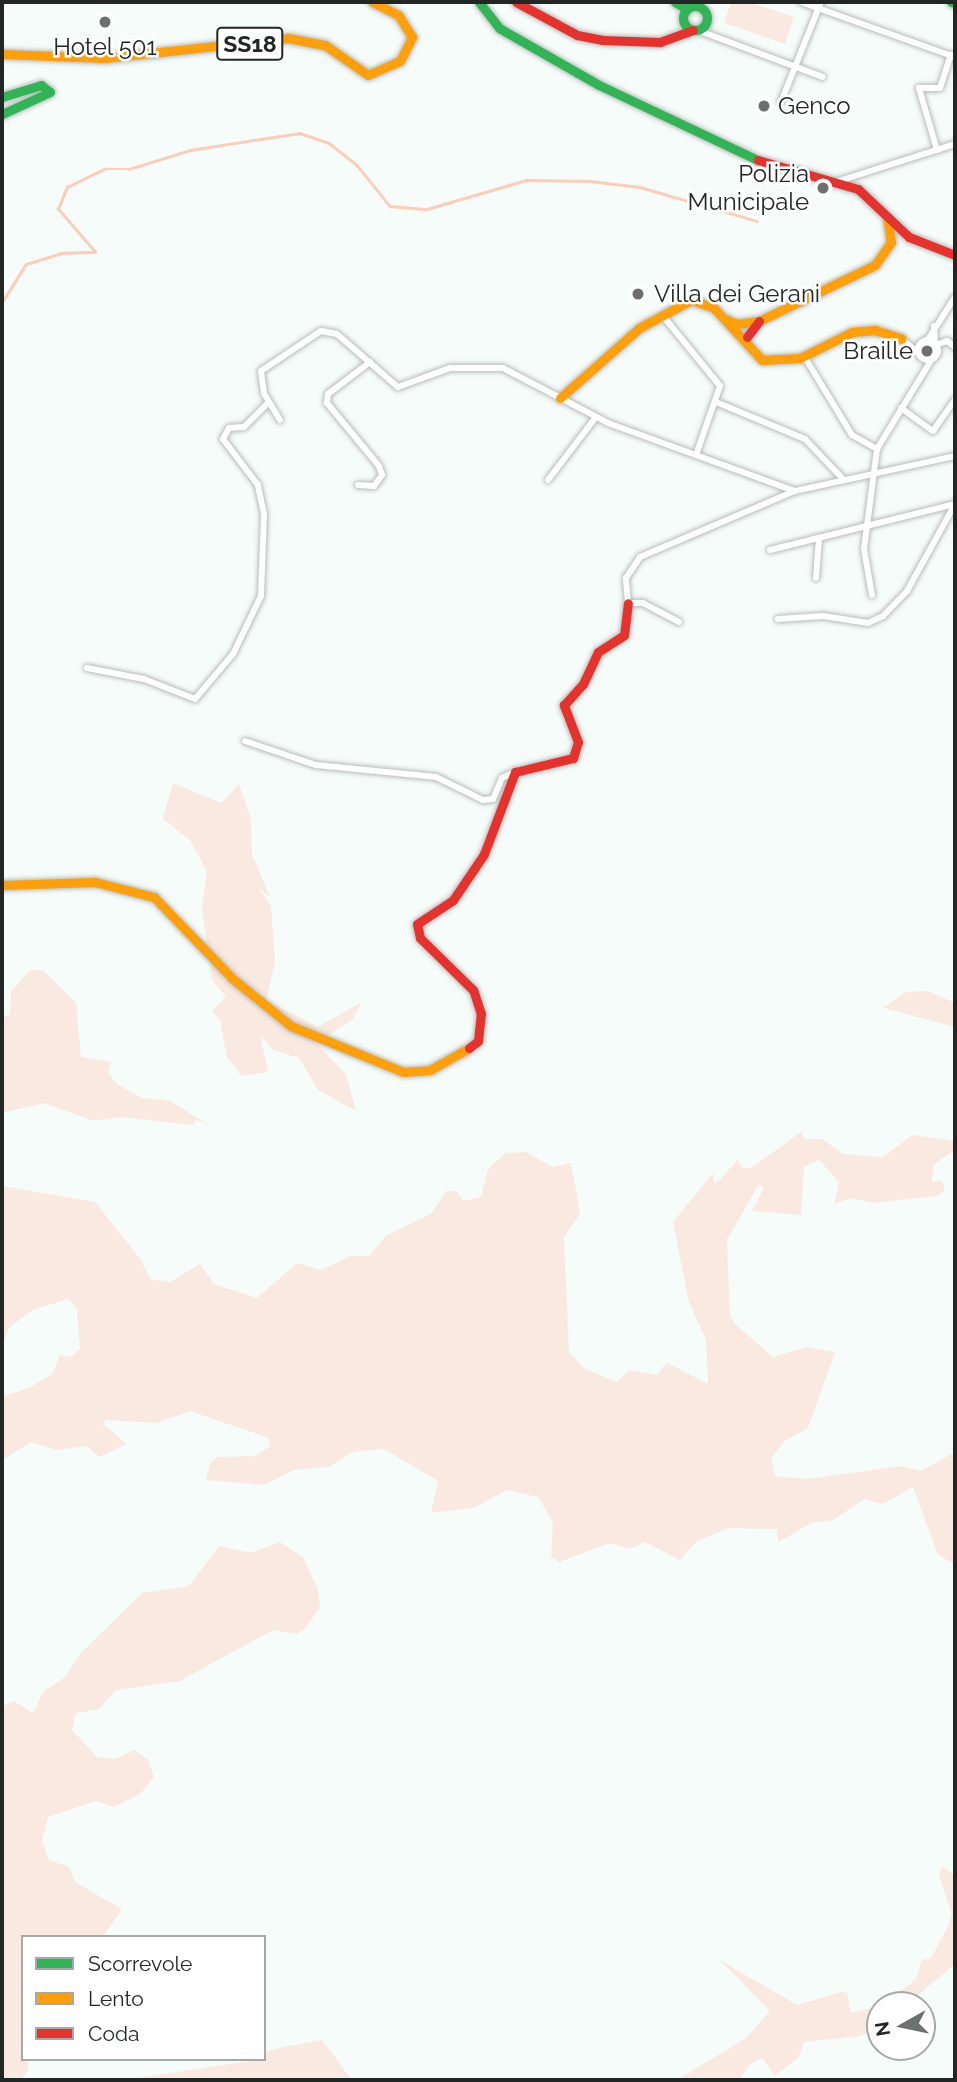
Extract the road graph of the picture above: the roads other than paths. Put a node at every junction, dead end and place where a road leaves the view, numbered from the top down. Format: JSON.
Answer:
{"nodes":[{"id":1,"x":372,"y":2,"type":"edge"},
{"id":2,"x":479,"y":2,"type":"edge"},
{"id":3,"x":516,"y":2,"type":"edge"},
{"id":4,"x":675,"y":2,"type":"edge"},
{"id":5,"x":801,"y":2,"type":"edge"},
{"id":6,"x":706,"y":5,"type":"edge"},
{"id":7,"x":820,"y":5,"type":"edge"},
{"id":8,"x":687,"y":9,"type":"junction"},
{"id":9,"x":695,"y":30,"type":"junction"},
{"id":10,"x":2,"y":54,"type":"edge"},
{"id":11,"x":953,"y":56,"type":"edge"},
{"id":12,"x":795,"y":66,"type":"junction"},
{"id":13,"x":823,"y":77,"type":"dead end"},
{"id":14,"x":2,"y":97,"type":"edge"},
{"id":15,"x":781,"y":102,"type":"dead end"},
{"id":16,"x":2,"y":114,"type":"edge"},
{"id":17,"x":955,"y":144,"type":"edge"},
{"id":18,"x":937,"y":150,"type":"junction"},
{"id":19,"x":839,"y":181,"type":"junction"},
{"id":20,"x":887,"y":217,"type":"junction"},
{"id":21,"x":909,"y":237,"type":"junction"},
{"id":22,"x":891,"y":242,"type":"junction"},
{"id":23,"x":955,"y":255,"type":"edge"},
{"id":24,"x":955,"y":298,"type":"edge"},
{"id":25,"x":663,"y":316,"type":"junction"},
{"id":26,"x":934,"y":324,"type":"junction"},
{"id":27,"x":741,"y":331,"type":"junction"},
{"id":28,"x":902,"y":339,"type":"junction"},
{"id":29,"x":925,"y":341,"type":"junction"},
{"id":30,"x":935,"y":345,"type":"junction"},
{"id":31,"x":955,"y":347,"type":"edge"},
{"id":32,"x":804,"y":356,"type":"junction"},
{"id":33,"x":920,"y":356,"type":"junction"},
{"id":34,"x":932,"y":359,"type":"junction"},
{"id":35,"x":370,"y":362,"type":"junction"},
{"id":36,"x":917,"y":378,"type":"junction"},
{"id":37,"x":560,"y":398,"type":"junction"},
{"id":38,"x":955,"y":400,"type":"edge"},
{"id":39,"x":716,"y":402,"type":"junction"},
{"id":40,"x":268,"y":403,"type":"junction"},
{"id":41,"x":901,"y":408,"type":"junction"},
{"id":42,"x":596,"y":417,"type":"junction"},
{"id":43,"x":280,"y":420,"type":"dead end"},
{"id":44,"x":877,"y":449,"type":"junction"},
{"id":45,"x":696,"y":455,"type":"junction"},
{"id":46,"x":955,"y":456,"type":"edge"},
{"id":47,"x":874,"y":472,"type":"junction"},
{"id":48,"x":842,"y":478,"type":"junction"},
{"id":49,"x":548,"y":480,"type":"dead end"},
{"id":50,"x":358,"y":485,"type":"dead end"},
{"id":51,"x":795,"y":491,"type":"junction"},
{"id":52,"x":955,"y":504,"type":"edge"},
{"id":53,"x":868,"y":526,"type":"junction"},
{"id":54,"x":819,"y":538,"type":"junction"},
{"id":55,"x":770,"y":550,"type":"dead end"},
{"id":56,"x":816,"y":578,"type":"dead end"},
{"id":57,"x":872,"y":595,"type":"dead end"},
{"id":58,"x":628,"y":603,"type":"junction"},
{"id":59,"x":778,"y":619,"type":"dead end"},
{"id":60,"x":679,"y":622,"type":"dead end"},
{"id":61,"x":87,"y":668,"type":"dead end"},
{"id":62,"x":244,"y":741,"type":"dead end"},
{"id":63,"x":515,"y":772,"type":"junction"},
{"id":64,"x":2,"y":885,"type":"edge"}],
"edges":[{"from":1,"to":10,"type":"street","number":"SS18"},
{"from":2,"to":19,"type":"street"},
{"from":3,"to":9,"type":"street"},
{"from":4,"to":8,"type":"street"},
{"from":5,"to":7,"type":"street"},
{"from":6,"to":8,"type":"street"},
{"from":6,"to":9,"type":"street"},
{"from":7,"to":11,"type":"street"},
{"from":7,"to":12,"type":"street"},
{"from":8,"to":9,"type":"street"},
{"from":9,"to":12,"type":"street"},
{"from":11,"to":18,"type":"street"},
{"from":12,"to":13,"type":"street"},
{"from":12,"to":15,"type":"street"},
{"from":14,"to":16,"type":"street"},
{"from":17,"to":18,"type":"street"},
{"from":18,"to":19,"type":"street"},
{"from":19,"to":20,"type":"street"},
{"from":20,"to":21,"type":"street"},
{"from":20,"to":22,"type":"street"},
{"from":21,"to":22,"type":"street"},
{"from":21,"to":23,"type":"street"},
{"from":22,"to":27,"type":"street"},
{"from":24,"to":26,"type":"street"},
{"from":25,"to":27,"type":"street"},
{"from":25,"to":37,"type":"street"},
{"from":25,"to":39,"type":"street"},
{"from":26,"to":29,"type":"street"},
{"from":26,"to":30,"type":"street"},
{"from":27,"to":32,"type":"street"},
{"from":28,"to":29,"type":"street"},
{"from":28,"to":32,"type":"street"},
{"from":28,"to":33,"type":"street"},
{"from":29,"to":30,"type":"street"},
{"from":29,"to":33,"type":"street"},
{"from":30,"to":31,"type":"street"},
{"from":30,"to":34,"type":"street"},
{"from":32,"to":44,"type":"street"},
{"from":33,"to":34,"type":"street"},
{"from":33,"to":36,"type":"street"},
{"from":34,"to":36,"type":"street"},
{"from":35,"to":37,"type":"street"},
{"from":35,"to":40,"type":"street"},
{"from":35,"to":50,"type":"street"},
{"from":36,"to":41,"type":"street"},
{"from":37,"to":42,"type":"street"},
{"from":38,"to":41,"type":"street"},
{"from":39,"to":45,"type":"street"},
{"from":39,"to":48,"type":"street"},
{"from":40,"to":43,"type":"street"},
{"from":40,"to":61,"type":"street"},
{"from":41,"to":44,"type":"street"},
{"from":42,"to":45,"type":"street"},
{"from":42,"to":49,"type":"street"},
{"from":44,"to":47,"type":"street"},
{"from":45,"to":51,"type":"street"},
{"from":46,"to":47,"type":"street"},
{"from":47,"to":48,"type":"street"},
{"from":47,"to":53,"type":"street"},
{"from":48,"to":51,"type":"street"},
{"from":51,"to":58,"type":"street"},
{"from":52,"to":53,"type":"street"},
{"from":52,"to":59,"type":"street"},
{"from":53,"to":54,"type":"street"},
{"from":53,"to":57,"type":"street"},
{"from":54,"to":55,"type":"street"},
{"from":54,"to":56,"type":"street"},
{"from":58,"to":60,"type":"street"},
{"from":58,"to":63,"type":"street"},
{"from":62,"to":63,"type":"street"},
{"from":63,"to":64,"type":"street"}]}
